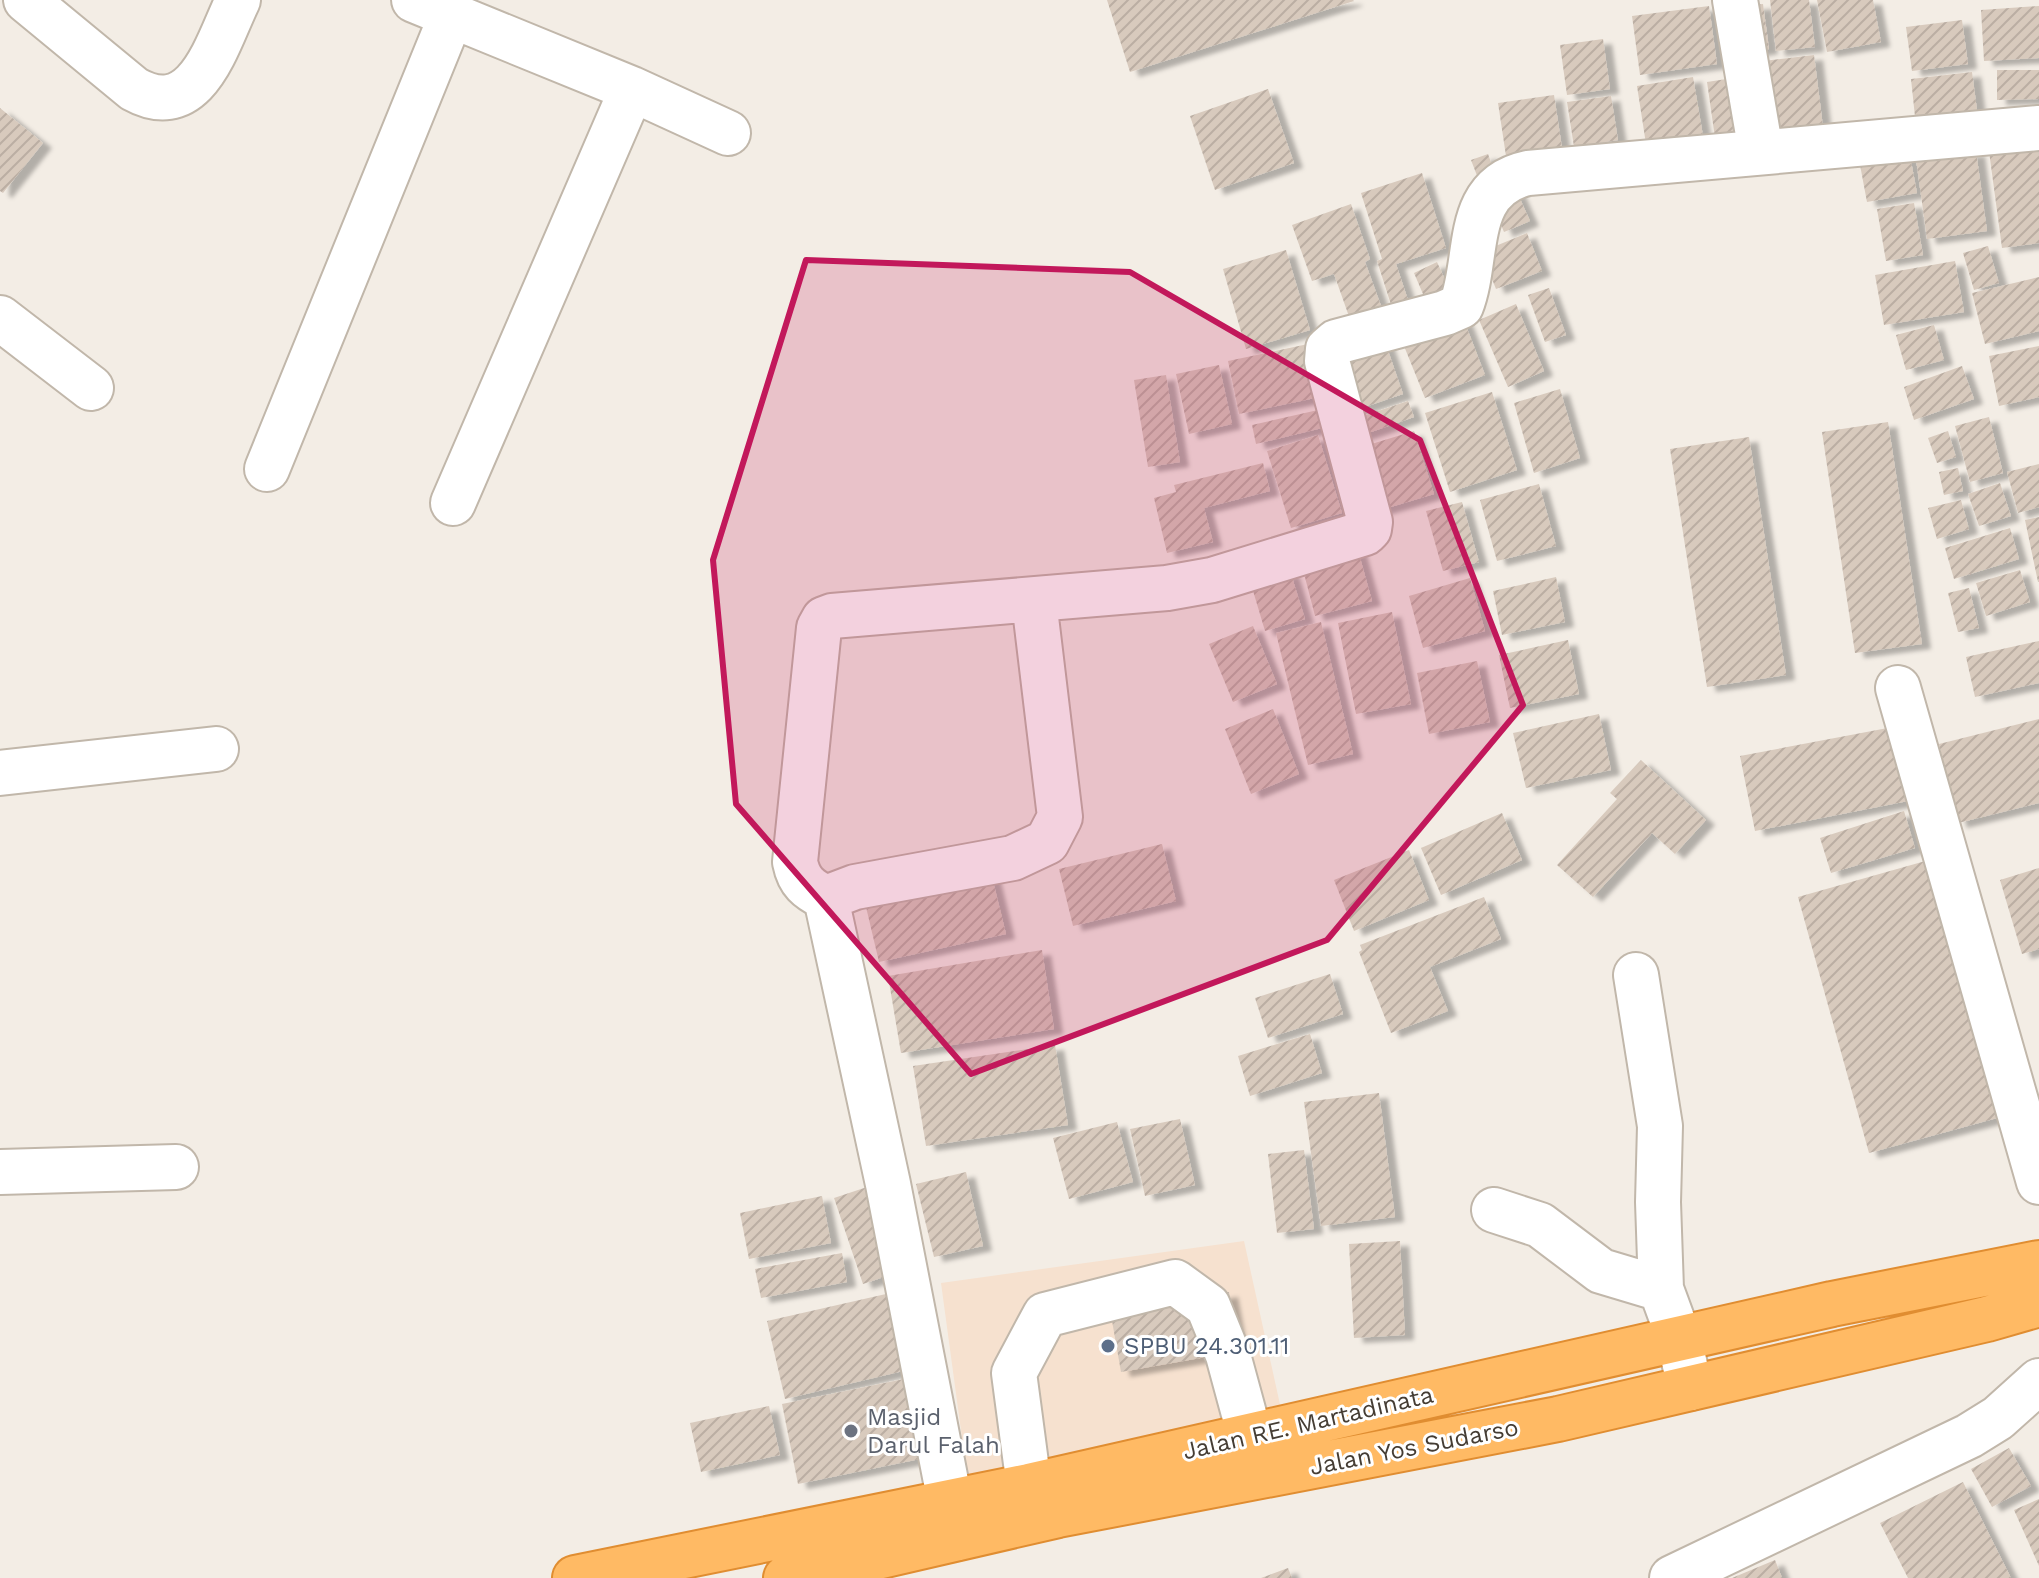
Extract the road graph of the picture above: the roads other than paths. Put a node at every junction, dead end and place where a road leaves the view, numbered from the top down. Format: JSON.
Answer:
{"nodes":[{"id":1,"x":26,"y":0,"type":"edge"},
{"id":2,"x":238,"y":0,"type":"edge"},
{"id":3,"x":1735,"y":0,"type":"edge"},
{"id":4,"x":433,"y":7,"type":"edge"},
{"id":5,"x":632,"y":89,"type":"junction"},
{"id":6,"x":2039,"y":128,"type":"edge"},
{"id":7,"x":728,"y":133,"type":"dead end"},
{"id":8,"x":1761,"y":152,"type":"junction"},
{"id":9,"x":0,"y":318,"type":"edge"},
{"id":10,"x":91,"y":388,"type":"dead end"},
{"id":11,"x":267,"y":469,"type":"dead end"},
{"id":12,"x":453,"y":503,"type":"dead end"},
{"id":13,"x":1034,"y":601,"type":"junction"},
{"id":14,"x":1898,"y":688,"type":"dead end"},
{"id":15,"x":216,"y":749,"type":"dead end"},
{"id":16,"x":0,"y":773,"type":"edge"},
{"id":17,"x":826,"y":898,"type":"junction"},
{"id":18,"x":1636,"y":975,"type":"dead end"},
{"id":19,"x":176,"y":1167,"type":"dead end"},
{"id":20,"x":0,"y":1172,"type":"edge"},
{"id":21,"x":2039,"y":1182,"type":"edge"},
{"id":22,"x":1494,"y":1210,"type":"dead end"},
{"id":23,"x":2039,"y":1263,"type":"edge"},
{"id":24,"x":1661,"y":1289,"type":"junction"},
{"id":25,"x":2039,"y":1304,"type":"edge"},
{"id":26,"x":1679,"y":1338,"type":"junction"},
{"id":27,"x":2039,"y":1381,"type":"edge"},
{"id":28,"x":1690,"y":1388,"type":"junction"},
{"id":29,"x":1250,"y":1436,"type":"junction"},
{"id":30,"x":1029,"y":1486,"type":"junction"},
{"id":31,"x":955,"y":1520,"type":"junction"},
{"id":32,"x":666,"y":1569,"type":"edge"},
{"id":33,"x":575,"y":1578,"type":"edge"},
{"id":34,"x":786,"y":1578,"type":"edge"},
{"id":35,"x":1672,"y":1578,"type":"edge"}],
"edges":[{"from":1,"to":2,"type":"street"},
{"from":3,"to":8,"type":"street"},
{"from":4,"to":5,"type":"street"},
{"from":4,"to":11,"type":"street"},
{"from":5,"to":7,"type":"street"},
{"from":5,"to":12,"type":"street"},
{"from":6,"to":8,"type":"street"},
{"from":8,"to":13,"type":"street"},
{"from":9,"to":10,"type":"street"},
{"from":13,"to":17,"type":"street"},
{"from":13,"to":17,"type":"street"},
{"from":14,"to":21,"type":"street"},
{"from":15,"to":16,"type":"street"},
{"from":17,"to":31,"type":"street"},
{"from":18,"to":24,"type":"street"},
{"from":19,"to":20,"type":"street"},
{"from":22,"to":24,"type":"street"},
{"from":23,"to":26,"type":"highway","name":"Jalan RE. Martadinata"},
{"from":24,"to":26,"type":"street"},
{"from":25,"to":28,"type":"highway","name":"Jalan Yos Sudarso"},
{"from":26,"to":28,"type":"street"},
{"from":26,"to":29,"type":"highway","name":"Jalan RE. Martadinata"},
{"from":27,"to":35,"type":"street"},
{"from":28,"to":31,"type":"highway","name":"Jalan Yos Sudarso"},
{"from":29,"to":30,"type":"highway","name":"Jalan RE. Martadinata"},
{"from":29,"to":30,"type":"street"},
{"from":30,"to":31,"type":"highway","name":"Jalan RE. Martadinata"},
{"from":31,"to":32,"type":"highway","name":"Jalan RE. Martadinata"},
{"from":31,"to":34,"type":"highway","name":"Jalan Yos Sudarso"},
{"from":32,"to":33,"type":"highway","name":"Jalan RE. Martadinata"}]}
